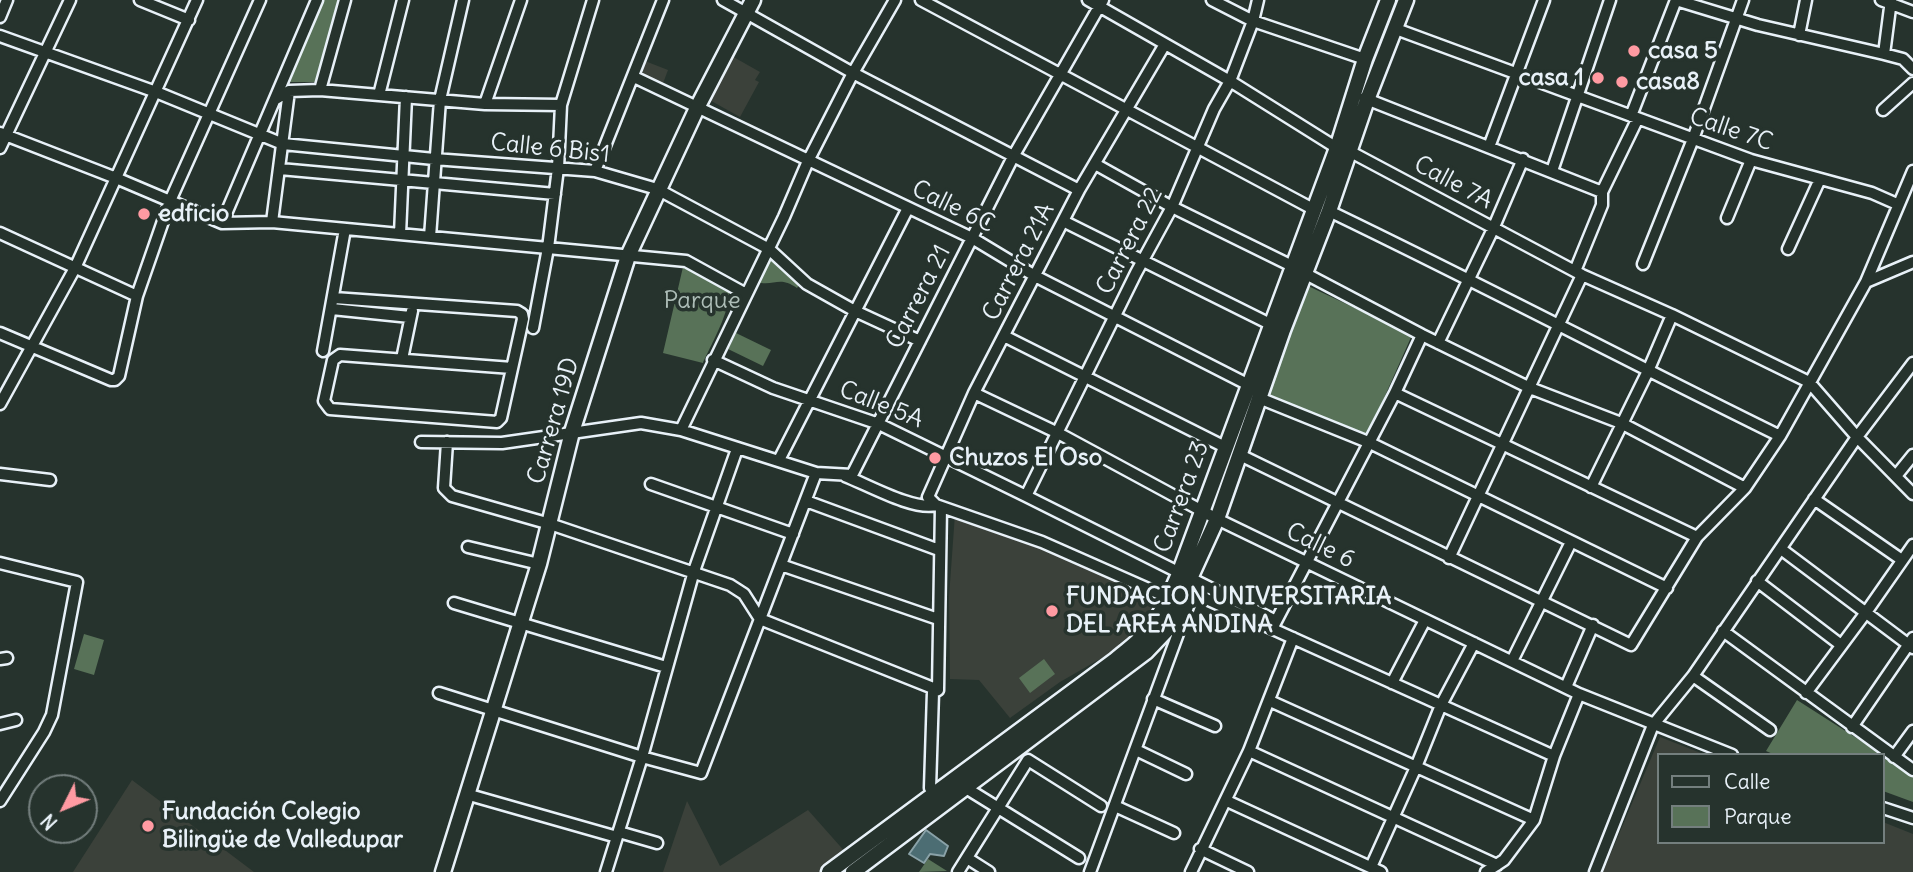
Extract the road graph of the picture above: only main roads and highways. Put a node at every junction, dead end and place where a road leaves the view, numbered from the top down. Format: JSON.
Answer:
{"nodes":[{"id":1,"x":1406,"y":0,"type":"edge"},
{"id":2,"x":1384,"y":1,"type":"edge"},
{"id":3,"x":750,"y":7,"type":"edge"},
{"id":4,"x":1360,"y":97,"type":"junction"},
{"id":5,"x":1343,"y":150,"type":"junction"},
{"id":6,"x":1277,"y":327,"type":"junction"},
{"id":7,"x":1187,"y":582,"type":"junction"},
{"id":8,"x":994,"y":758,"type":"junction"},
{"id":9,"x":443,"y":872,"type":"edge"},
{"id":10,"x":829,"y":872,"type":"edge"},
{"id":11,"x":855,"y":872,"type":"edge"}],
"edges":[{"from":1,"to":4,"type":"main road","name":"Carrera 23"},
{"from":2,"to":4,"type":"main road","name":"Carrera 23"},
{"from":3,"to":9,"type":"main road","name":"Carrera 19D"},
{"from":4,"to":5,"type":"main road","name":"Carrera 23"},
{"from":5,"to":6,"type":"main road","name":"Carrera 23"},
{"from":5,"to":6,"type":"main road","name":"Carrera 23"},
{"from":6,"to":7,"type":"main road","name":"Carrera 23"},
{"from":6,"to":7,"type":"main road","name":"Carrera 23"},
{"from":7,"to":8,"type":"main road","name":"Carrera 23"},
{"from":7,"to":8,"type":"main road","name":"Carrera 23"},
{"from":8,"to":10,"type":"main road","name":"Carrera 23"},
{"from":8,"to":11,"type":"main road","name":"Carrera 23"}]}
